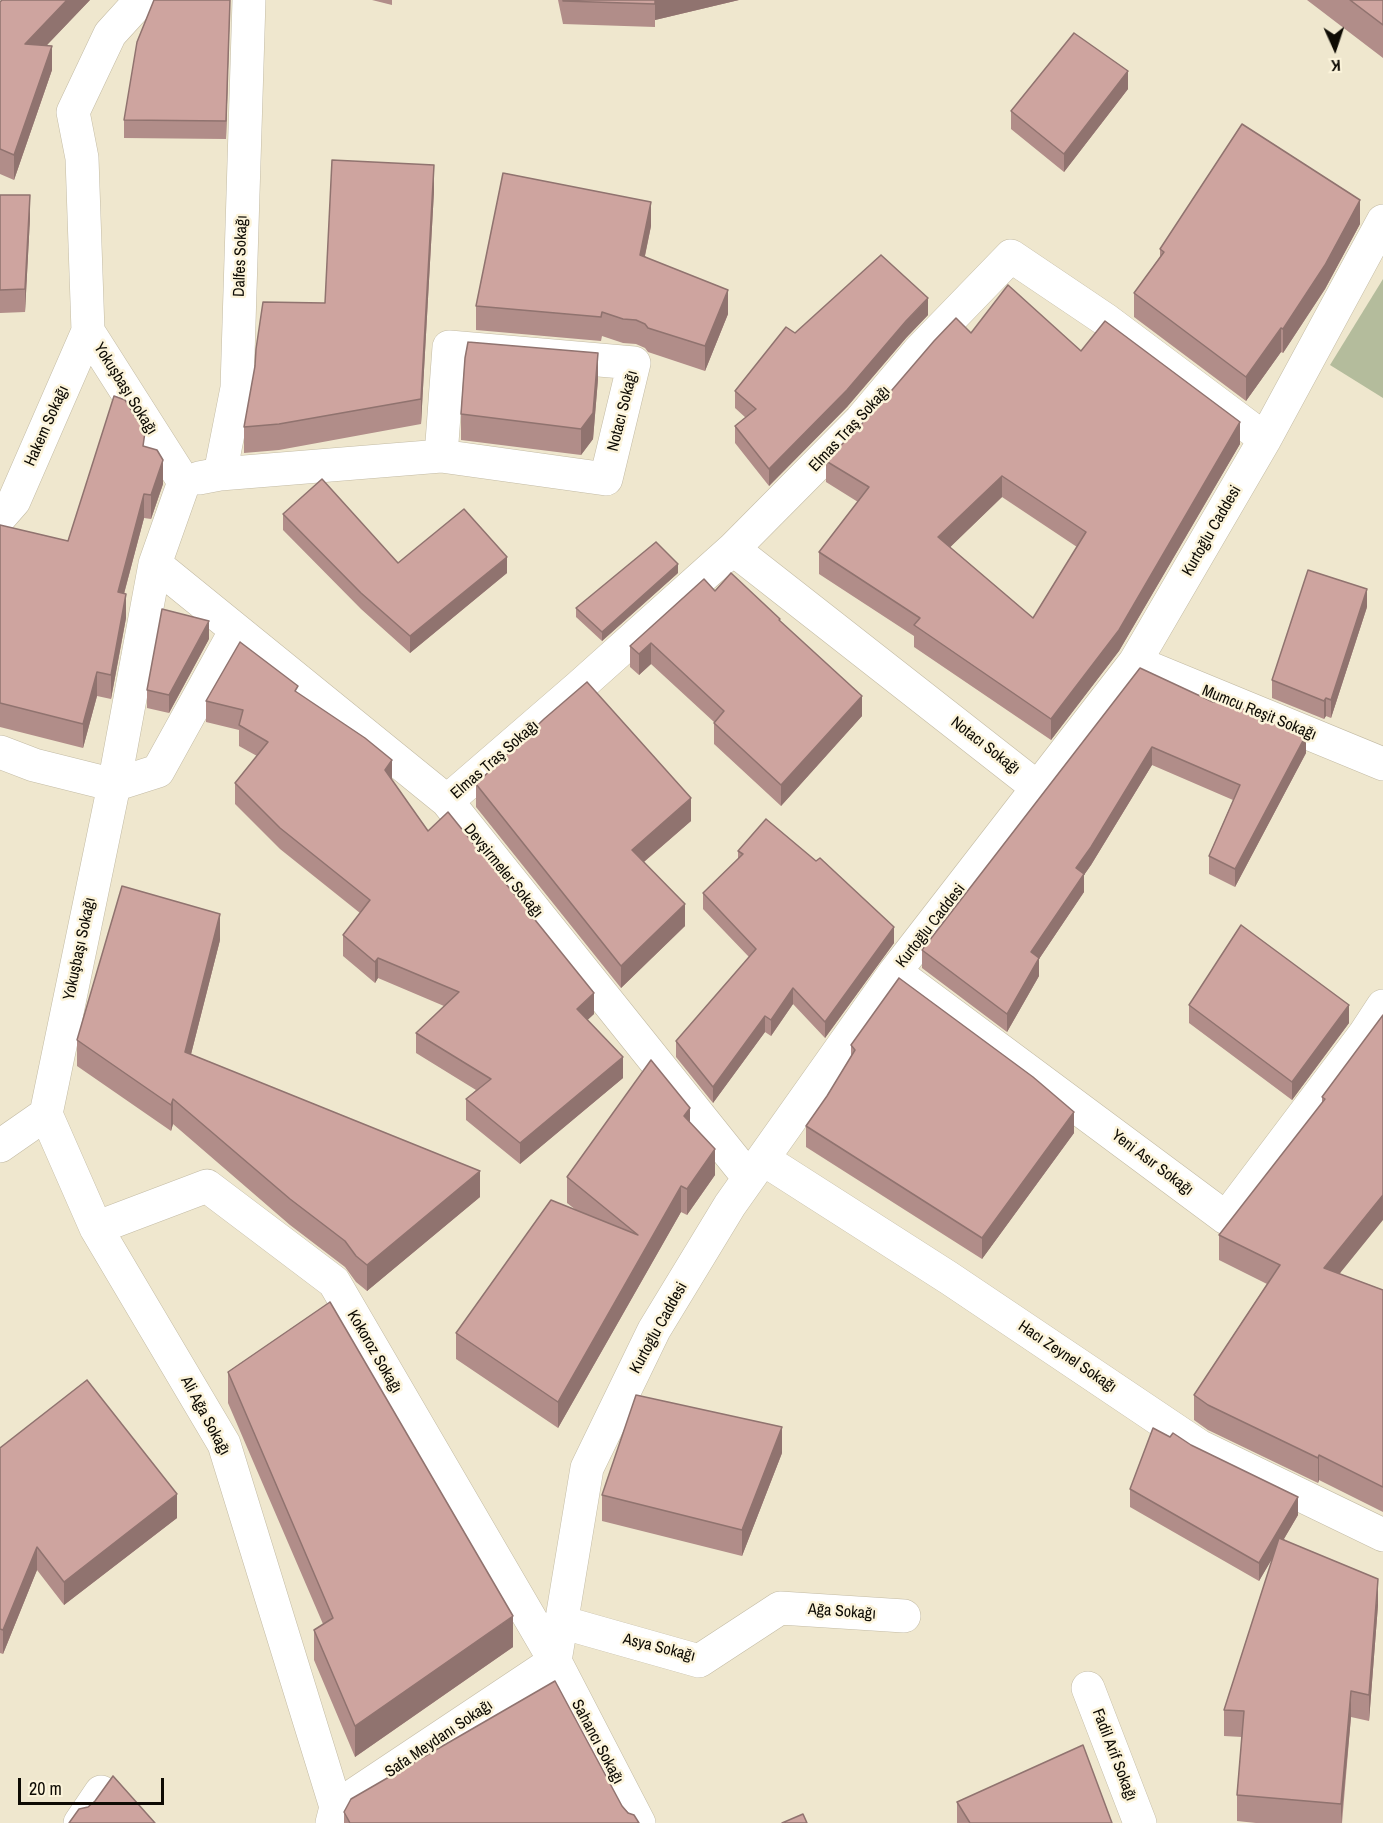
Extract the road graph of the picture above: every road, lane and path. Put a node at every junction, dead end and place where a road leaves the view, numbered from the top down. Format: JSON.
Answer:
{"nodes":[{"id":1,"x":141,"y":0,"type":"edge"},
{"id":2,"x":249,"y":0,"type":"edge"},
{"id":3,"x":1383,"y":221,"type":"edge"},
{"id":4,"x":88,"y":331,"type":"junction"},
{"id":5,"x":1265,"y":439,"type":"junction"},
{"id":6,"x":441,"y":456,"type":"junction"},
{"id":7,"x":220,"y":474,"type":"junction"},
{"id":8,"x":184,"y":482,"type":"junction"},
{"id":9,"x":0,"y":517,"type":"edge"},
{"id":10,"x":734,"y":549,"type":"junction"},
{"id":11,"x":155,"y":564,"type":"junction"},
{"id":12,"x":236,"y":630,"type":"junction"},
{"id":13,"x":1135,"y":662,"type":"junction"},
{"id":14,"x":0,"y":752,"type":"edge"},
{"id":15,"x":1383,"y":764,"type":"edge"},
{"id":16,"x":114,"y":785,"type":"junction"},
{"id":17,"x":1038,"y":788,"type":"junction"},
{"id":18,"x":447,"y":801,"type":"junction"},
{"id":19,"x":895,"y":972,"type":"junction"},
{"id":20,"x":1383,"y":1006,"type":"edge"},
{"id":21,"x":1374,"y":1042,"type":"edge"},
{"id":22,"x":46,"y":1114,"type":"junction"},
{"id":23,"x":0,"y":1146,"type":"edge"},
{"id":24,"x":756,"y":1169,"type":"junction"},
{"id":25,"x":96,"y":1228,"type":"junction"},
{"id":26,"x":1383,"y":1535,"type":"edge"},
{"id":27,"x":780,"y":1608,"type":"joint"},
{"id":28,"x":904,"y":1616,"type":"dead end"},
{"id":29,"x":561,"y":1622,"type":"junction"},
{"id":30,"x":555,"y":1661,"type":"junction"},
{"id":31,"x":1088,"y":1688,"type":"dead end"},
{"id":32,"x":101,"y":1792,"type":"edge"},
{"id":33,"x":334,"y":1815,"type":"edge"},
{"id":34,"x":80,"y":1823,"type":"edge"},
{"id":35,"x":639,"y":1823,"type":"edge"},
{"id":36,"x":1140,"y":1823,"type":"edge"}],
"edges":[{"from":1,"to":4,"type":"street","name":"Yokuşbaşı Sokağı"},
{"from":2,"to":7,"type":"street","name":"Dalfes Sokağı"},
{"from":3,"to":5,"type":"street","name":"Kurtoğlu Caddesi"},
{"from":4,"to":8,"type":"street","name":"Yokuşbaşı Sokağı"},
{"from":4,"to":9,"type":"street","name":"Hakem Sokağı"},
{"from":5,"to":10,"type":"street","name":"Elmas Traş Sokağı"},
{"from":5,"to":13,"type":"street","name":"Kurtoğlu Caddesi"},
{"from":6,"to":6,"type":"street","name":"Notacı Sokağı"},
{"from":6,"to":7,"type":"street","name":"Notacı Sokağı"},
{"from":7,"to":8,"type":"street"},
{"from":8,"to":11,"type":"street","name":"Yokuşbaşı Sokağı"},
{"from":10,"to":17,"type":"street","name":"Notacı Sokağı"},
{"from":10,"to":18,"type":"street","name":"Elmas Traş Sokağı"},
{"from":11,"to":12,"type":"street","name":"Devşirmeler Sokağı"},
{"from":11,"to":16,"type":"street","name":"Yokuşbaşı Sokağı"},
{"from":12,"to":16,"type":"street"},
{"from":12,"to":18,"type":"street","name":"Devşirmeler Sokağı"},
{"from":13,"to":15,"type":"street","name":"Mumcu Reşit Sokağı"},
{"from":13,"to":17,"type":"street","name":"Kurtoğlu Caddesi"},
{"from":14,"to":16,"type":"street"},
{"from":16,"to":22,"type":"street","name":"Yokuşbaşı Sokağı"},
{"from":17,"to":19,"type":"street","name":"Kurtoğlu Caddesi"},
{"from":18,"to":24,"type":"street","name":"Devşirmeler Sokağı"},
{"from":19,"to":21,"type":"street","name":"Yeni Asır Sokağı"},
{"from":19,"to":24,"type":"street","name":"Kurtoğlu Caddesi"},
{"from":20,"to":21,"type":"street","name":"Yeni Asır Sokağı"},
{"from":22,"to":23,"type":"street"},
{"from":22,"to":25,"type":"street","name":"Ali Ağa Sokağı"},
{"from":24,"to":26,"type":"street","name":"Hacı Zeynel Sokağı"},
{"from":24,"to":29,"type":"street","name":"Kurtoğlu Caddesi"},
{"from":25,"to":30,"type":"street","name":"Kokoroz Sokağı"},
{"from":25,"to":33,"type":"street","name":"Ali Ağa Sokağı"},
{"from":27,"to":28,"type":"street","name":"Ağa Sokağı"},
{"from":27,"to":29,"type":"street","name":"Asya Sokağı"},
{"from":29,"to":30,"type":"street","name":"Kurtoğlu Caddesi"},
{"from":30,"to":33,"type":"street","name":"Safa Meydanı Sokağı"},
{"from":30,"to":35,"type":"street","name":"Sahancı Sokağı"},
{"from":31,"to":36,"type":"street","name":"Fadil Arif Sokağı"},
{"from":32,"to":34,"type":"street"}]}
